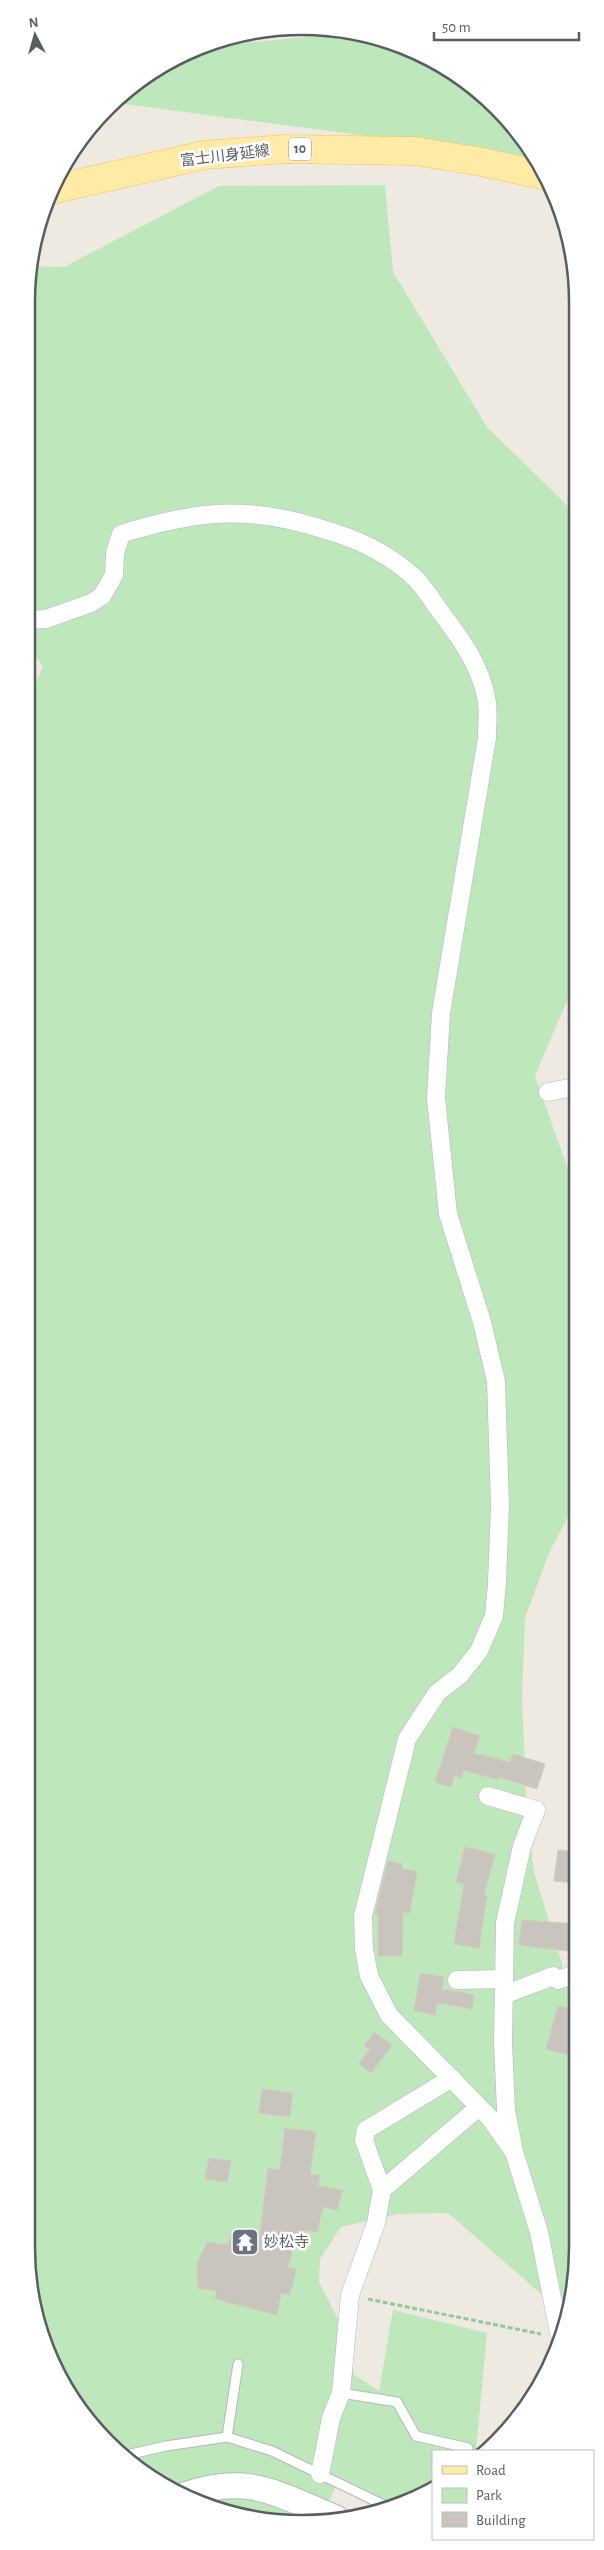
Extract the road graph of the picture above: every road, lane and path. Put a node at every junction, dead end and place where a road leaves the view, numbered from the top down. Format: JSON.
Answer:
{"nodes":[{"id":1,"x":536,"y":174,"type":"edge"},
{"id":2,"x":61,"y":188,"type":"edge"},
{"id":3,"x":35,"y":620,"type":"edge"},
{"id":4,"x":569,"y":1088,"type":"edge"},
{"id":5,"x":548,"y":1092,"type":"dead end"},
{"id":6,"x":488,"y":1796,"type":"dead end"},
{"id":7,"x":569,"y":1976,"type":"edge"},
{"id":8,"x":457,"y":1980,"type":"dead end"},
{"id":9,"x":504,"y":1987,"type":"junction"},
{"id":10,"x":452,"y":2078,"type":"junction"},
{"id":11,"x":479,"y":2107,"type":"junction"},
{"id":12,"x":514,"y":2152,"type":"junction"},
{"id":13,"x":382,"y":2190,"type":"junction"},
{"id":14,"x":350,"y":2295,"type":"junction"},
{"id":15,"x":555,"y":2333,"type":"edge"},
{"id":16,"x":554,"y":2336,"type":"edge"},
{"id":17,"x":238,"y":2364,"type":"dead end"},
{"id":18,"x":341,"y":2393,"type":"junction"},
{"id":19,"x":227,"y":2438,"type":"junction"},
{"id":20,"x":468,"y":2448,"type":"dead end"},
{"id":21,"x":132,"y":2454,"type":"edge"},
{"id":22,"x":320,"y":2474,"type":"junction"},
{"id":23,"x":195,"y":2493,"type":"edge"},
{"id":24,"x":380,"y":2503,"type":"edge"},
{"id":25,"x":325,"y":2514,"type":"edge"}],
"edges":[{"from":1,"to":2,"type":"main road","name":"富士川身延線","number":"10"},
{"from":3,"to":10,"type":"street"},
{"from":4,"to":5,"type":"street"},
{"from":6,"to":9,"type":"street"},
{"from":7,"to":9,"type":"street"},
{"from":8,"to":9,"type":"street"},
{"from":9,"to":12,"type":"street"},
{"from":10,"to":11,"type":"street"},
{"from":10,"to":13,"type":"street"},
{"from":11,"to":12,"type":"street"},
{"from":11,"to":13,"type":"street"},
{"from":12,"to":15,"type":"street"},
{"from":13,"to":14,"type":"street"},
{"from":14,"to":16,"type":"path"},
{"from":14,"to":18,"type":"street"},
{"from":17,"to":19,"type":"lane"},
{"from":18,"to":20,"type":"lane"},
{"from":18,"to":22,"type":"street"},
{"from":19,"to":21,"type":"lane"},
{"from":19,"to":22,"type":"lane"},
{"from":22,"to":24,"type":"lane"},
{"from":23,"to":25,"type":"street"}]}
